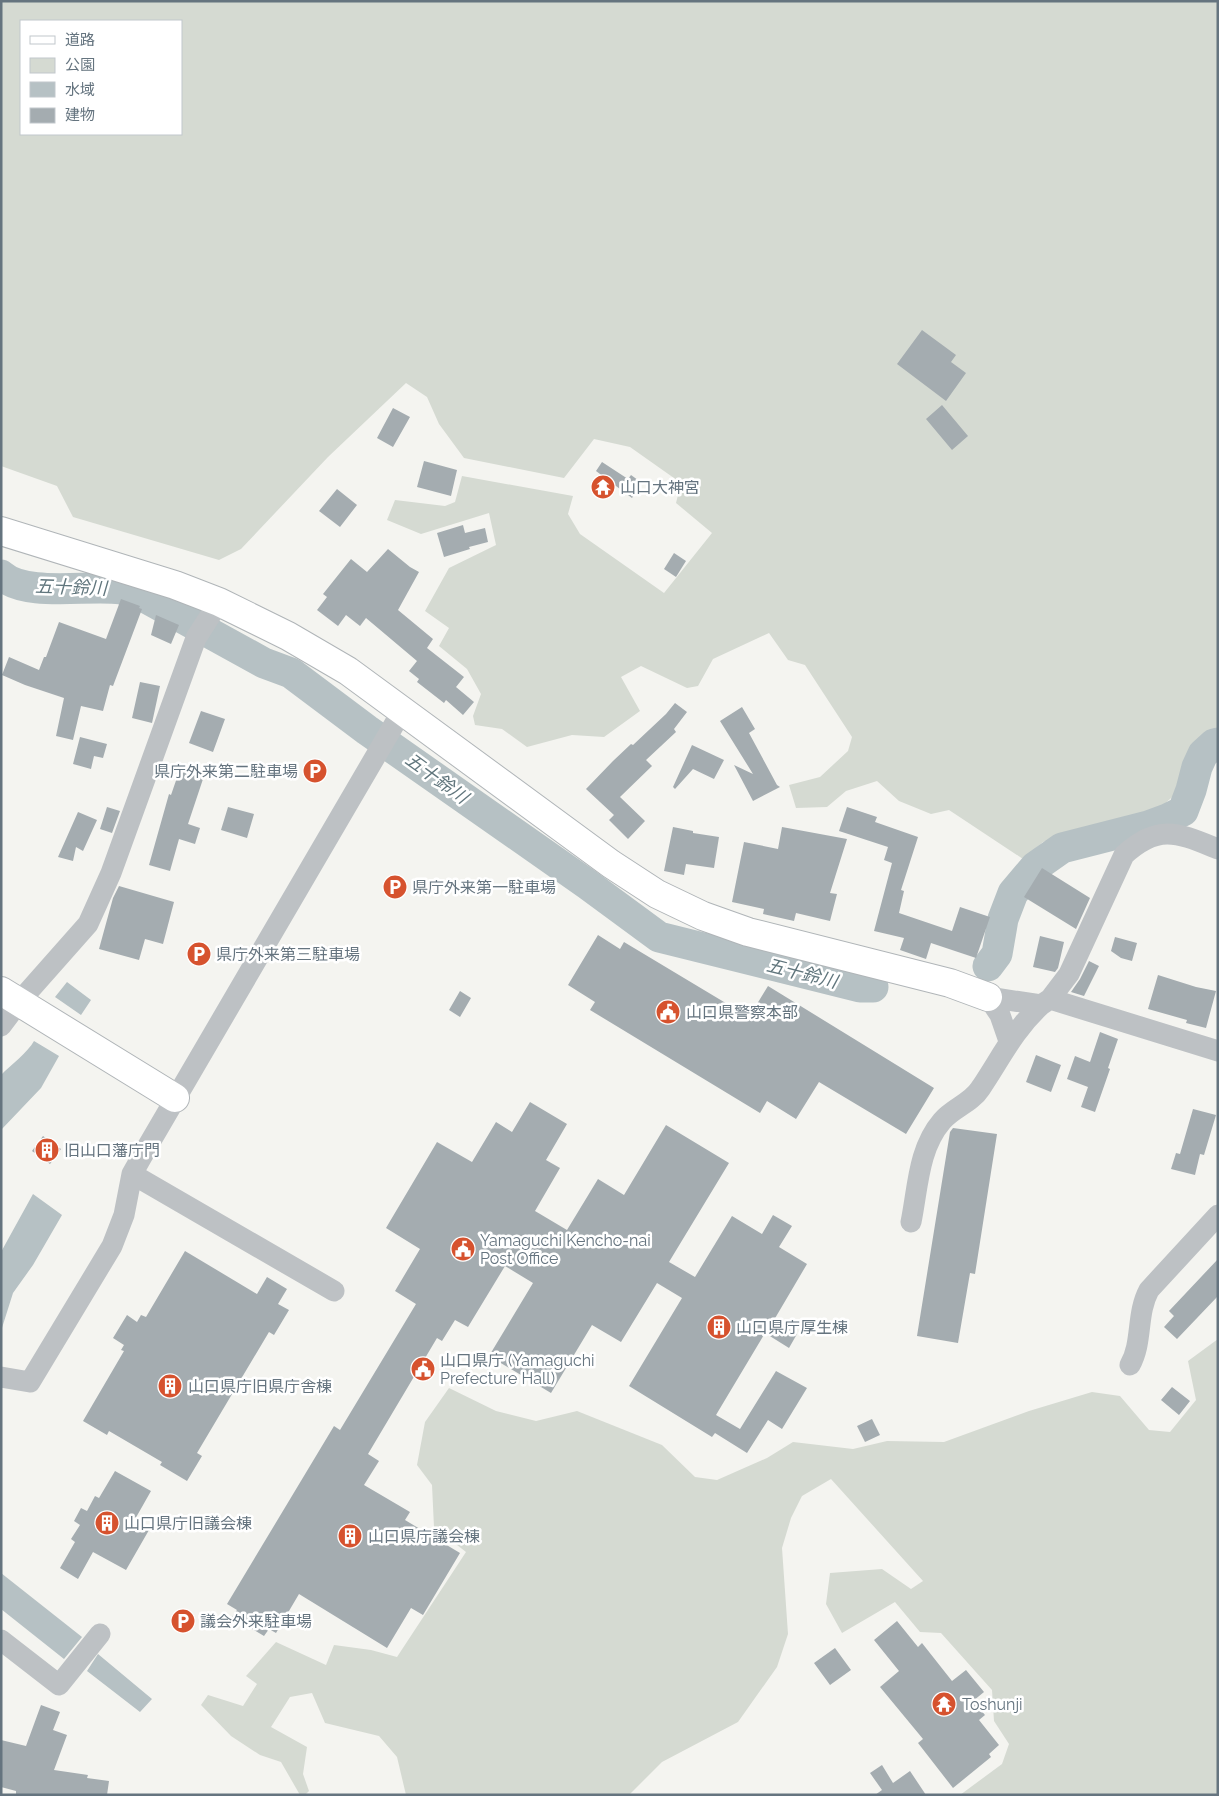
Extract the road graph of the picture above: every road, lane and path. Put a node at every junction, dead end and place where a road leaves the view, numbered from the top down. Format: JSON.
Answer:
{"nodes":[{"id":1,"x":1,"y":531,"type":"edge"},
{"id":2,"x":215,"y":609,"type":"junction"},
{"id":3,"x":396,"y":722,"type":"junction"},
{"id":4,"x":1218,"y":849,"type":"edge"},
{"id":5,"x":10,"y":996,"type":"edge"},
{"id":6,"x":988,"y":997,"type":"junction"},
{"id":7,"x":1045,"y":1002,"type":"junction"},
{"id":8,"x":1,"y":1026,"type":"edge"},
{"id":9,"x":1009,"y":1041,"type":"junction"},
{"id":10,"x":1218,"y":1051,"type":"edge"},
{"id":11,"x":175,"y":1098,"type":"junction"},
{"id":12,"x":132,"y":1174,"type":"junction"},
{"id":13,"x":1218,"y":1216,"type":"edge"},
{"id":14,"x":911,"y":1222,"type":"dead end"},
{"id":15,"x":334,"y":1291,"type":"dead end"},
{"id":16,"x":1130,"y":1365,"type":"dead end"},
{"id":17,"x":1,"y":1378,"type":"edge"},
{"id":18,"x":100,"y":1634,"type":"dead end"},
{"id":19,"x":1,"y":1640,"type":"edge"}],
"edges":[{"from":1,"to":2,"type":"street"},
{"from":2,"to":3,"type":"street"},
{"from":2,"to":5,"type":"street"},
{"from":3,"to":6,"type":"street"},
{"from":3,"to":11,"type":"street"},
{"from":4,"to":7,"type":"street"},
{"from":5,"to":8,"type":"street"},
{"from":5,"to":11,"type":"street"},
{"from":6,"to":7,"type":"street"},
{"from":6,"to":9,"type":"street"},
{"from":7,"to":9,"type":"street"},
{"from":7,"to":10,"type":"street"},
{"from":9,"to":14,"type":"street"},
{"from":11,"to":12,"type":"street"},
{"from":12,"to":15,"type":"street"},
{"from":12,"to":17,"type":"street"},
{"from":13,"to":16,"type":"street"},
{"from":18,"to":19,"type":"street"}]}
